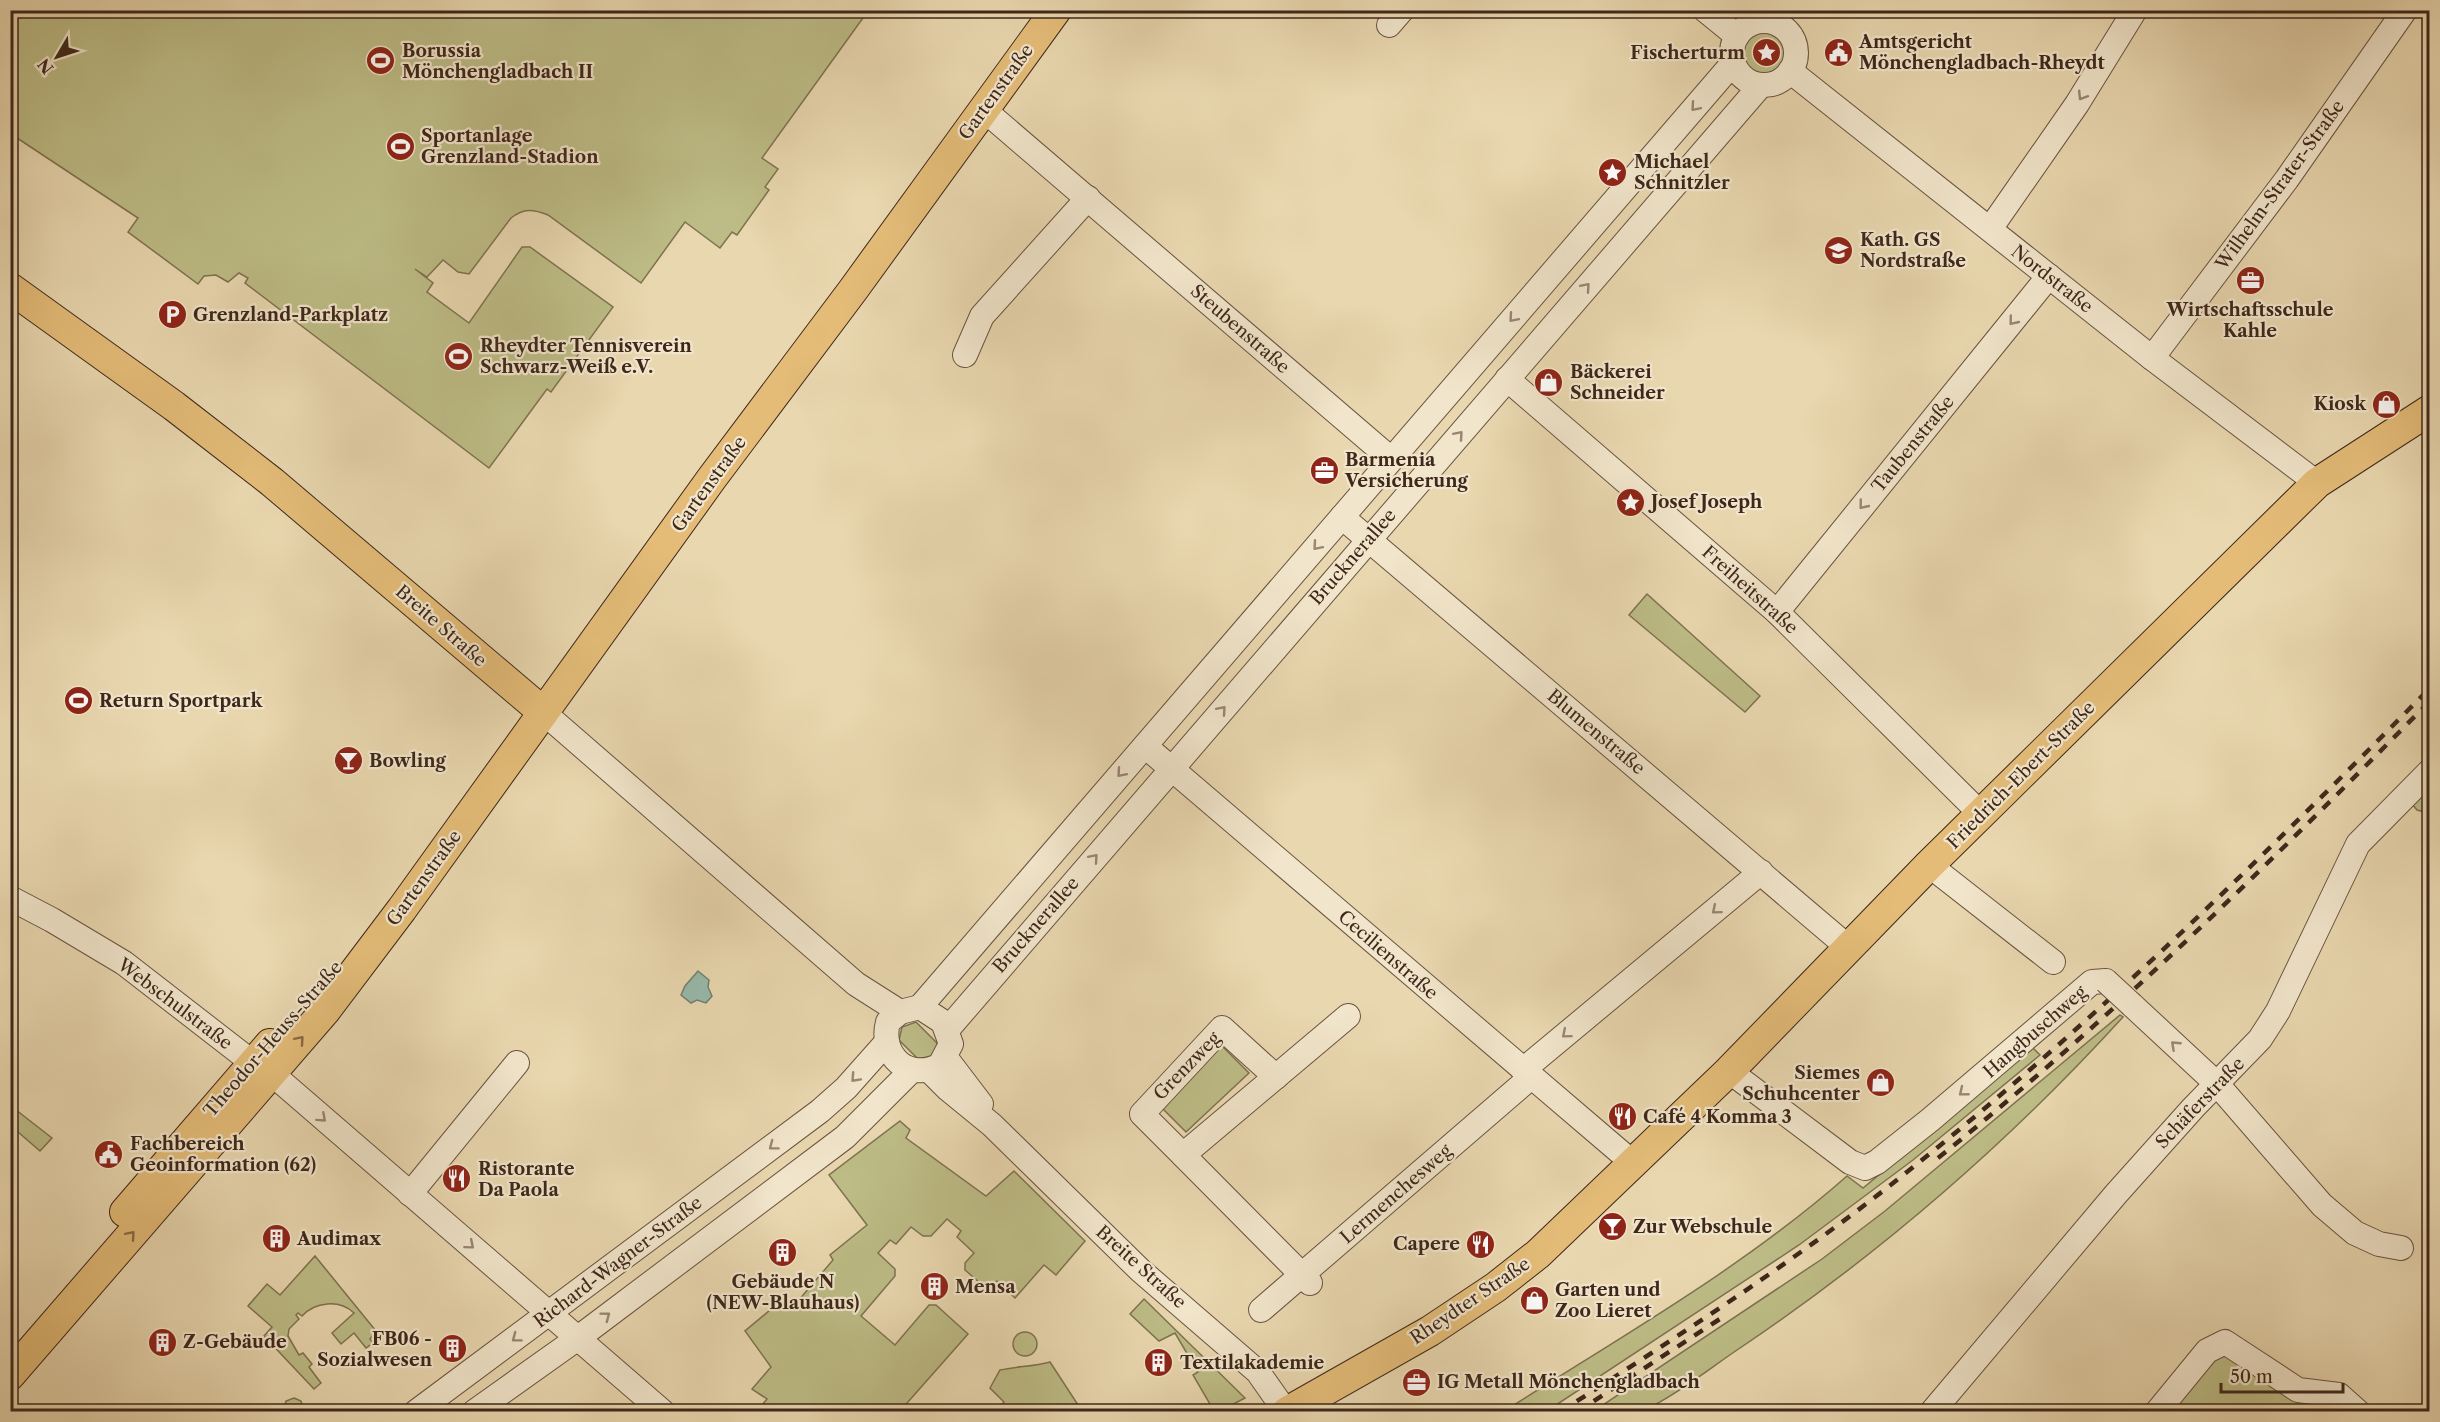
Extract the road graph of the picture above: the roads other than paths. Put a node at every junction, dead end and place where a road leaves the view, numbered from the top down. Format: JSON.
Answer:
{"nodes":[{"id":1,"x":1040,"y":10,"type":"edge"},
{"id":2,"x":1056,"y":10,"type":"edge"},
{"id":3,"x":1705,"y":10,"type":"edge"},
{"id":4,"x":2135,"y":10,"type":"edge"},
{"id":5,"x":2405,"y":10,"type":"edge"},
{"id":6,"x":1788,"y":19,"type":"edge"},
{"id":7,"x":1737,"y":36,"type":"junction"},
{"id":8,"x":1734,"y":63,"type":"junction"},
{"id":9,"x":1790,"y":71,"type":"junction"},
{"id":10,"x":1761,"y":85,"type":"junction"},
{"id":11,"x":984,"y":110,"type":"junction"},
{"id":12,"x":1088,"y":198,"type":"junction"},
{"id":13,"x":1990,"y":229,"type":"junction"},
{"id":14,"x":2049,"y":276,"type":"junction"},
{"id":15,"x":10,"y":288,"type":"edge"},
{"id":16,"x":965,"y":355,"type":"dead end"},
{"id":17,"x":2152,"y":358,"type":"junction"},
{"id":18,"x":1507,"y":379,"type":"junction"},
{"id":19,"x":2430,"y":410,"type":"edge"},
{"id":20,"x":1391,"y":459,"type":"junction"},
{"id":21,"x":2317,"y":483,"type":"junction"},
{"id":22,"x":1342,"y":517,"type":"junction"},
{"id":23,"x":1369,"y":539,"type":"junction"},
{"id":24,"x":1777,"y":612,"type":"junction"},
{"id":25,"x":535,"y":706,"type":"junction"},
{"id":26,"x":1144,"y":746,"type":"junction"},
{"id":27,"x":1170,"y":769,"type":"junction"},
{"id":28,"x":2430,"y":771,"type":"edge"},
{"id":29,"x":1982,"y":815,"type":"junction"},
{"id":30,"x":1929,"y":865,"type":"junction"},
{"id":31,"x":1761,"y":872,"type":"junction"},
{"id":32,"x":10,"y":898,"type":"edge"},
{"id":33,"x":1849,"y":948,"type":"junction"},
{"id":34,"x":356,"y":956,"type":"joint"},
{"id":35,"x":2053,"y":962,"type":"dead end"},
{"id":36,"x":1348,"y":1016,"type":"dead end"},
{"id":37,"x":898,"y":1021,"type":"junction"},
{"id":38,"x":947,"y":1030,"type":"junction"},
{"id":39,"x":517,"y":1063,"type":"dead end"},
{"id":40,"x":929,"y":1066,"type":"junction"},
{"id":41,"x":1729,"y":1071,"type":"junction"},
{"id":42,"x":267,"y":1072,"type":"junction"},
{"id":43,"x":1527,"y":1074,"type":"junction"},
{"id":44,"x":1276,"y":1077,"type":"junction"},
{"id":45,"x":2217,"y":1084,"type":"junction"},
{"id":46,"x":820,"y":1111,"type":"joint"},
{"id":47,"x":1183,"y":1155,"type":"junction"},
{"id":48,"x":1633,"y":1163,"type":"junction"},
{"id":49,"x":410,"y":1194,"type":"junction"},
{"id":50,"x":2400,"y":1248,"type":"dead end"},
{"id":51,"x":1306,"y":1279,"type":"junction"},
{"id":52,"x":1261,"y":1310,"type":"dead end"},
{"id":53,"x":550,"y":1312,"type":"junction"},
{"id":54,"x":578,"y":1338,"type":"junction"},
{"id":55,"x":10,"y":1344,"type":"edge"},
{"id":56,"x":10,"y":1375,"type":"edge"},
{"id":57,"x":416,"y":1412,"type":"edge"},
{"id":58,"x":474,"y":1412,"type":"edge"},
{"id":59,"x":663,"y":1412,"type":"edge"},
{"id":60,"x":1286,"y":1412,"type":"edge"},
{"id":61,"x":1932,"y":1412,"type":"edge"},
{"id":62,"x":2157,"y":1412,"type":"edge"},
{"id":63,"x":2358,"y":1412,"type":"edge"}],
"edges":[{"from":1,"to":25,"type":"main road","name":"Gartenstraße"},
{"from":2,"to":11,"type":"main road","name":"Gartenstraße"},
{"from":3,"to":7,"type":"street"},
{"from":4,"to":13,"type":"street","one_way":true},
{"from":5,"to":17,"type":"street","name":"Wilhelm-Strater-Straße"},
{"from":6,"to":7,"type":"street"},
{"from":6,"to":9,"type":"street"},
{"from":7,"to":8,"type":"street"},
{"from":8,"to":10,"type":"street"},
{"from":8,"to":20,"type":"street","name":"Brucknerallee","one_way":true},
{"from":9,"to":10,"type":"street"},
{"from":9,"to":13,"type":"street","name":"Nordstraße"},
{"from":18,"to":10,"type":"street","name":"Brucknerallee","one_way":true},
{"from":11,"to":12,"type":"street","name":"Steubenstraße"},
{"from":11,"to":25,"type":"main road","name":"Gartenstraße"},
{"from":12,"to":16,"type":"street"},
{"from":12,"to":20,"type":"street","name":"Steubenstraße"},
{"from":13,"to":14,"type":"street","name":"Nordstraße"},
{"from":14,"to":17,"type":"street","name":"Nordstraße"},
{"from":14,"to":24,"type":"street","name":"Taubenstraße","one_way":true},
{"from":15,"to":25,"type":"main road","name":"Breite Straße"},
{"from":17,"to":21,"type":"street","name":"Nordstraße"},
{"from":23,"to":18,"type":"street","name":"Brucknerallee","one_way":true},
{"from":18,"to":24,"type":"street","name":"Freiheitstraße"},
{"from":19,"to":21,"type":"main road","name":"Friedrich-Ebert-Straße"},
{"from":20,"to":22,"type":"street","name":"Brucknerallee"},
{"from":21,"to":29,"type":"main road","name":"Friedrich-Ebert-Straße"},
{"from":22,"to":23,"type":"street","name":"Blumenstraße"},
{"from":22,"to":26,"type":"street","name":"Brucknerallee","one_way":true},
{"from":27,"to":23,"type":"street","name":"Brucknerallee","one_way":true},
{"from":23,"to":31,"type":"street","name":"Blumenstraße"},
{"from":24,"to":29,"type":"street","name":"Freiheitstraße"},
{"from":25,"to":34,"type":"main road","name":"Gartenstraße"},
{"from":25,"to":37,"type":"street","name":"Breite Straße"},
{"from":26,"to":27,"type":"street","name":"Cecilienstraße"},
{"from":26,"to":37,"type":"street","name":"Brucknerallee","one_way":true},
{"from":38,"to":27,"type":"street","name":"Brucknerallee","one_way":true},
{"from":27,"to":43,"type":"street","name":"Cecilienstraße"},
{"from":28,"to":45,"type":"street","name":"Schäferstraße"},
{"from":29,"to":30,"type":"main road","name":"Friedrich-Ebert-Straße"},
{"from":30,"to":33,"type":"main road","name":"Friedrich-Ebert-Straße"},
{"from":30,"to":35,"type":"street"},
{"from":31,"to":33,"type":"street","name":"Blumenstraße"},
{"from":31,"to":43,"type":"street","name":"Lermenchesweg","one_way":true},
{"from":32,"to":42,"type":"street","name":"Webschulstraße"},
{"from":33,"to":41,"type":"main road","name":"Friedrich-Ebert-Straße"},
{"from":34,"to":42,"type":"main road","name":"Theodor-Heuss-Straße"},
{"from":36,"to":44,"type":"street"},
{"from":37,"to":38,"type":"street"},
{"from":37,"to":40,"type":"street"},
{"from":37,"to":46,"type":"street","name":"Brucknerallee","one_way":true},
{"from":38,"to":40,"type":"street"},
{"from":39,"to":49,"type":"street"},
{"from":54,"to":40,"type":"street","name":"Richard-Wagner-Straße","one_way":true},
{"from":40,"to":60,"type":"street","name":"Breite Straße"},
{"from":45,"to":41,"type":"street","name":"Hangbuschweg","one_way":true,"bridge":true},
{"from":41,"to":48,"type":"main road","name":"Friedrich-Ebert-Straße"},
{"from":42,"to":49,"type":"street","name":"Webschulstraße","one_way":true},
{"from":42,"to":55,"type":"main road","name":"Theodor-Heuss-Straße"},
{"from":56,"to":42,"type":"main road","name":"Theodor-Heuss-Straße","one_way":true},
{"from":43,"to":48,"type":"street","name":"Cecilienstraße"},
{"from":43,"to":51,"type":"street","name":"Lermenchesweg"},
{"from":44,"to":47,"type":"street"},
{"from":44,"to":47,"type":"street","name":"Grenzweg"},
{"from":45,"to":50,"type":"street","name":"Hangbuschweg"},
{"from":45,"to":61,"type":"street","name":"Schäferstraße"},
{"from":46,"to":53,"type":"street","name":"Richard-Wagner-Straße","one_way":true},
{"from":47,"to":51,"type":"street","name":"Grenzweg"},
{"from":48,"to":60,"type":"main road","name":"Rheydter Straße"},
{"from":49,"to":53,"type":"street","name":"Webschulstraße","one_way":true},
{"from":51,"to":52,"type":"street","name":"Lermenchesweg"},
{"from":53,"to":54,"type":"street","name":"Webschulstraße"},
{"from":53,"to":57,"type":"street","name":"Richard-Wagner-Straße","one_way":true},
{"from":54,"to":58,"type":"street","name":"Richard-Wagner-Straße"},
{"from":54,"to":59,"type":"street","name":"Webschulstraße"},
{"from":62,"to":63,"type":"street"}]}
